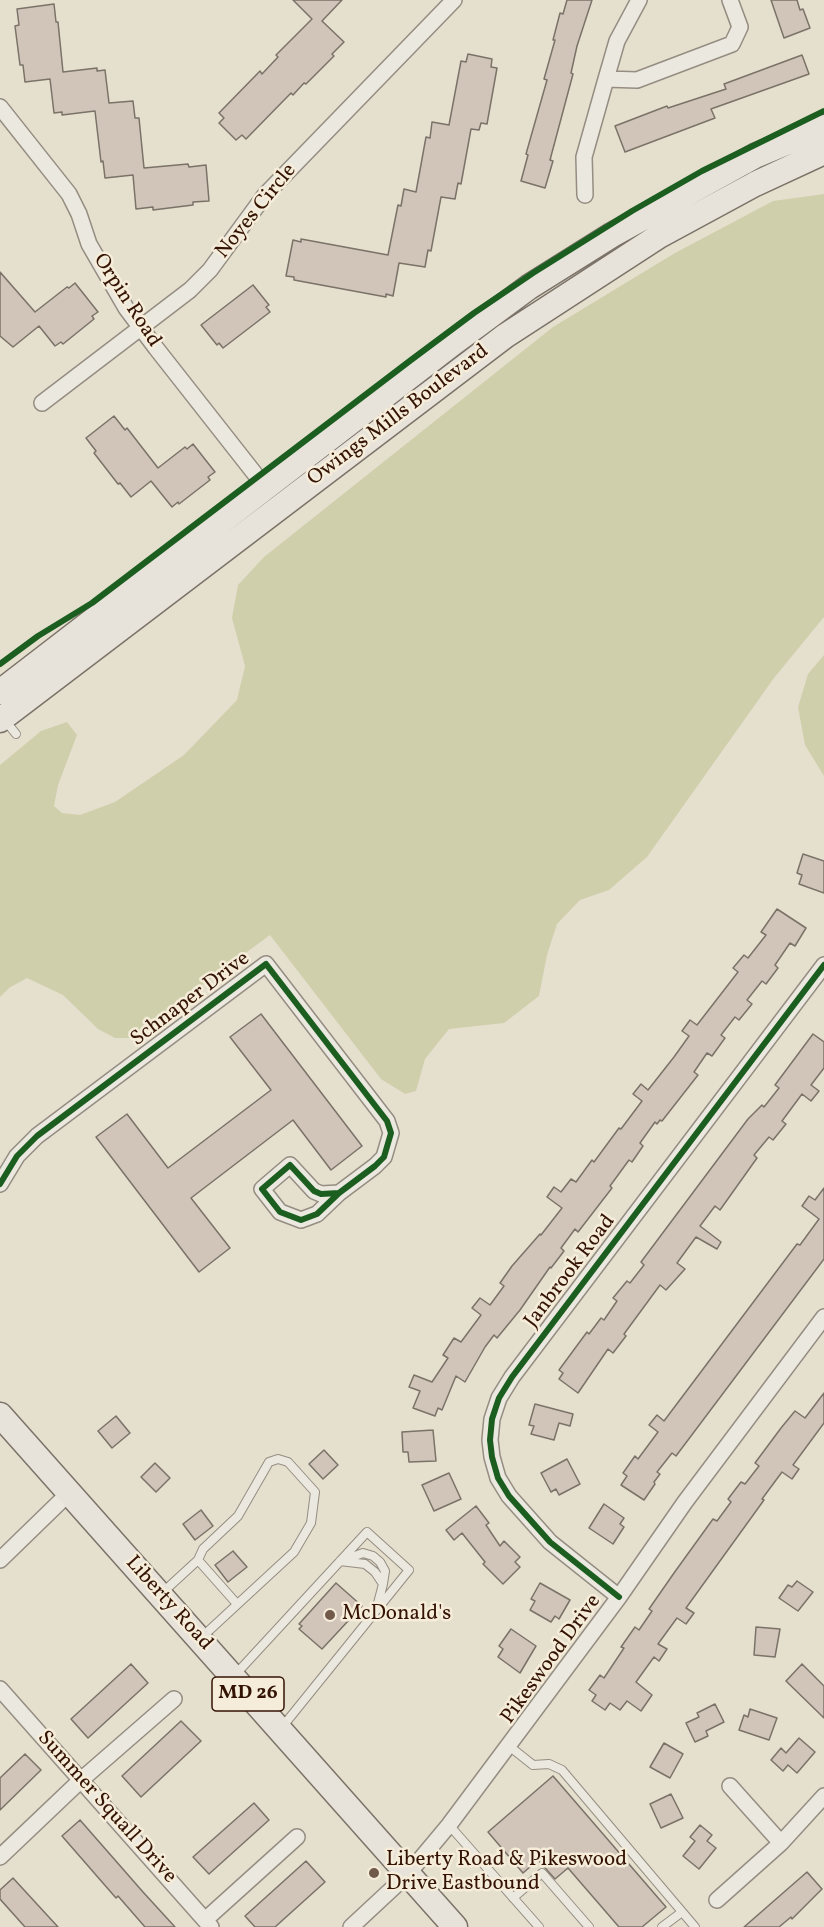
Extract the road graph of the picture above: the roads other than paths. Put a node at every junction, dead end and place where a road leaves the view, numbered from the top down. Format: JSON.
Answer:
{"nodes":[{"id":1,"x":454,"y":0,"type":"edge"},
{"id":2,"x":639,"y":0,"type":"edge"},
{"id":3,"x":730,"y":0,"type":"edge"},
{"id":4,"x":606,"y":79,"type":"junction"},
{"id":5,"x":0,"y":107,"type":"edge"},
{"id":6,"x":824,"y":127,"type":"edge"},
{"id":7,"x":824,"y":152,"type":"edge"},
{"id":8,"x":585,"y":195,"type":"dead end"},
{"id":9,"x":141,"y":328,"type":"junction"},
{"id":10,"x":42,"y":403,"type":"dead end"},
{"id":11,"x":266,"y":488,"type":"junction"},
{"id":12,"x":0,"y":692,"type":"edge"},
{"id":13,"x":6,"y":724,"type":"edge"},
{"id":14,"x":824,"y":965,"type":"edge"},
{"id":15,"x":0,"y":1184,"type":"edge"},
{"id":16,"x":339,"y":1193,"type":"junction"},
{"id":17,"x":823,"y":1319,"type":"edge"},
{"id":18,"x":0,"y":1415,"type":"edge"},
{"id":19,"x":69,"y":1493,"type":"junction"},
{"id":20,"x":0,"y":1560,"type":"edge"},
{"id":21,"x":198,"y":1560,"type":"junction"},
{"id":22,"x":340,"y":1561,"type":"junction"},
{"id":23,"x":160,"y":1595,"type":"junction"},
{"id":24,"x":619,"y":1597,"type":"junction"},
{"id":25,"x":237,"y":1604,"type":"junction"},
{"id":26,"x":376,"y":1612,"type":"junction"},
{"id":27,"x":199,"y":1639,"type":"junction"},
{"id":28,"x":233,"y":1677,"type":"junction"},
{"id":29,"x":0,"y":1689,"type":"edge"},
{"id":30,"x":174,"y":1699,"type":"dead end"},
{"id":31,"x":280,"y":1730,"type":"junction"},
{"id":32,"x":509,"y":1746,"type":"junction"},
{"id":33,"x":81,"y":1780,"type":"junction"},
{"id":34,"x":730,"y":1786,"type":"dead end"},
{"id":35,"x":824,"y":1796,"type":"edge"},
{"id":36,"x":449,"y":1825,"type":"junction"},
{"id":37,"x":297,"y":1837,"type":"dead end"},
{"id":38,"x":781,"y":1843,"type":"junction"},
{"id":39,"x":0,"y":1857,"type":"edge"},
{"id":40,"x":408,"y":1874,"type":"junction"},
{"id":41,"x":513,"y":1898,"type":"junction"},
{"id":42,"x":717,"y":1900,"type":"dead end"},
{"id":43,"x":682,"y":1912,"type":"junction"},
{"id":44,"x":208,"y":1924,"type":"edge"},
{"id":45,"x":351,"y":1927,"type":"edge"},
{"id":46,"x":455,"y":1927,"type":"edge"},
{"id":47,"x":539,"y":1927,"type":"edge"},
{"id":48,"x":589,"y":1927,"type":"edge"},
{"id":49,"x":662,"y":1927,"type":"edge"},
{"id":50,"x":695,"y":1927,"type":"edge"}],
"edges":[{"from":1,"to":9,"type":"street","name":"Noyes Circle"},
{"from":2,"to":4,"type":"street"},
{"from":3,"to":4,"type":"street"},
{"from":4,"to":8,"type":"street"},
{"from":5,"to":9,"type":"street","name":"Orpin Road"},
{"from":6,"to":11,"type":"main road","name":"Owings Mills Boulevard"},
{"from":7,"to":13,"type":"main road","name":"Owings Mills Boulevard"},
{"from":9,"to":10,"type":"street","name":"Noyes Circle"},
{"from":9,"to":11,"type":"street","name":"Orpin Road"},
{"from":11,"to":12,"type":"main road","name":"Owings Mills Boulevard"},
{"from":14,"to":24,"type":"street","name":"Janbrook Road"},
{"from":15,"to":16,"type":"street","name":"Schnaper Drive"},
{"from":16,"to":16,"type":"street","name":"Schnaper Drive"},
{"from":17,"to":24,"type":"street","name":"Pikeswood Drive"},
{"from":18,"to":19,"type":"main road","name":"Liberty Road","number":"MD 26"},
{"from":19,"to":20,"type":"street"},
{"from":19,"to":23,"type":"main road","name":"Liberty Road","number":"MD 26"},
{"from":21,"to":23,"type":"lane"},
{"from":21,"to":25,"type":"lane"},
{"from":21,"to":25,"type":"lane"},
{"from":22,"to":26,"type":"lane"},
{"from":22,"to":26,"type":"lane"},
{"from":22,"to":28,"type":"lane"},
{"from":23,"to":27,"type":"main road","name":"Liberty Road","number":"MD 26"},
{"from":24,"to":32,"type":"street","name":"Pikeswood Drive"},
{"from":25,"to":27,"type":"lane"},
{"from":26,"to":31,"type":"lane"},
{"from":27,"to":28,"type":"main road","name":"Liberty Road","number":"MD 26"},
{"from":28,"to":31,"type":"main road","name":"Liberty Road","number":"MD 26"},
{"from":29,"to":33,"type":"street","name":"Summer Squall Drive"},
{"from":30,"to":33,"type":"street"},
{"from":31,"to":40,"type":"main road","name":"Liberty Road","number":"MD 26"},
{"from":32,"to":36,"type":"street","name":"Pikeswood Drive"},
{"from":32,"to":43,"type":"lane"},
{"from":33,"to":39,"type":"street"},
{"from":33,"to":44,"type":"street","name":"Summer Squall Drive"},
{"from":34,"to":38,"type":"street"},
{"from":35,"to":38,"type":"street"},
{"from":36,"to":40,"type":"street","name":"Pikeswood Drive"},
{"from":36,"to":41,"type":"lane"},
{"from":37,"to":44,"type":"street"},
{"from":38,"to":42,"type":"street"},
{"from":40,"to":45,"type":"street","name":"Pikeswood Drive"},
{"from":40,"to":46,"type":"main road","name":"Liberty Road","number":"MD 26"},
{"from":41,"to":47,"type":"lane"},
{"from":41,"to":48,"type":"lane"},
{"from":43,"to":49,"type":"lane"},
{"from":43,"to":50,"type":"lane"}]}
